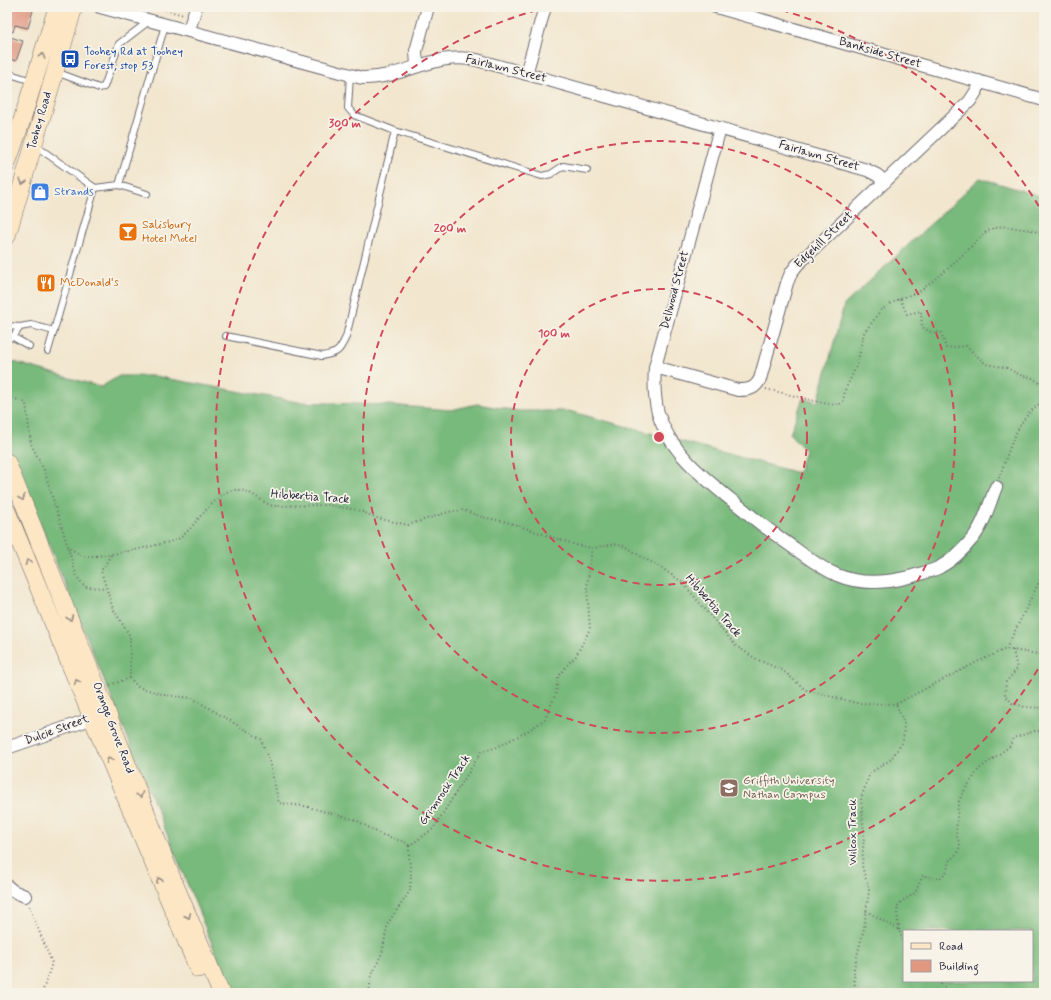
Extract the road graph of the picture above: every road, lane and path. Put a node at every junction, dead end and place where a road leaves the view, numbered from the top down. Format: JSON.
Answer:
{"nodes":[{"id":1,"x":57,"y":7,"type":"edge"},
{"id":2,"x":74,"y":7,"type":"edge"},
{"id":3,"x":100,"y":7,"type":"edge"},
{"id":4,"x":154,"y":7,"type":"edge"},
{"id":5,"x":428,"y":7,"type":"edge"},
{"id":6,"x":545,"y":7,"type":"edge"},
{"id":7,"x":716,"y":7,"type":"edge"},
{"id":8,"x":194,"y":12,"type":"edge"},
{"id":9,"x":149,"y":21,"type":"junction"},
{"id":10,"x":165,"y":25,"type":"junction"},
{"id":11,"x":189,"y":30,"type":"junction"},
{"id":12,"x":417,"y":66,"type":"junction"},
{"id":13,"x":55,"y":72,"type":"junction"},
{"id":14,"x":7,"y":73,"type":"edge"},
{"id":15,"x":526,"y":74,"type":"junction"},
{"id":16,"x":350,"y":75,"type":"junction"},
{"id":17,"x":34,"y":81,"type":"junction"},
{"id":18,"x":979,"y":81,"type":"junction"},
{"id":19,"x":1044,"y":100,"type":"edge"},
{"id":20,"x":720,"y":128,"type":"junction"},
{"id":21,"x":395,"y":131,"type":"junction"},
{"id":22,"x":34,"y":144,"type":"junction"},
{"id":23,"x":7,"y":164,"type":"edge"},
{"id":24,"x":587,"y":170,"type":"dead end"},
{"id":25,"x":885,"y":182,"type":"junction"},
{"id":26,"x":119,"y":185,"type":"junction"},
{"id":27,"x":95,"y":188,"type":"junction"},
{"id":28,"x":147,"y":194,"type":"dead end"},
{"id":29,"x":1044,"y":234,"type":"edge"},
{"id":30,"x":7,"y":236,"type":"edge"},
{"id":31,"x":900,"y":299,"type":"junction"},
{"id":32,"x":7,"y":326,"type":"edge"},
{"id":33,"x":20,"y":327,"type":"junction"},
{"id":34,"x":54,"y":331,"type":"junction"},
{"id":35,"x":226,"y":336,"type":"dead end"},
{"id":36,"x":10,"y":338,"type":"edge"},
{"id":37,"x":29,"y":346,"type":"dead end"},
{"id":38,"x":48,"y":352,"type":"dead end"},
{"id":39,"x":655,"y":368,"type":"junction"},
{"id":40,"x":756,"y":386,"type":"junction"},
{"id":41,"x":1044,"y":386,"type":"edge"},
{"id":42,"x":7,"y":392,"type":"edge"},
{"id":43,"x":1044,"y":401,"type":"edge"},
{"id":44,"x":7,"y":462,"type":"edge"},
{"id":45,"x":996,"y":487,"type":"joint"},
{"id":46,"x":7,"y":511,"type":"edge"},
{"id":47,"x":68,"y":547,"type":"junction"},
{"id":48,"x":592,"y":548,"type":"junction"},
{"id":49,"x":111,"y":554,"type":"junction"},
{"id":50,"x":1044,"y":572,"type":"edge"},
{"id":51,"x":106,"y":588,"type":"junction"},
{"id":52,"x":1006,"y":649,"type":"junction"},
{"id":53,"x":1013,"y":650,"type":"junction"},
{"id":54,"x":1044,"y":655,"type":"edge"},
{"id":55,"x":130,"y":678,"type":"junction"},
{"id":56,"x":98,"y":690,"type":"junction"},
{"id":57,"x":896,"y":704,"type":"junction"},
{"id":58,"x":105,"y":707,"type":"junction"},
{"id":59,"x":1044,"y":708,"type":"edge"},
{"id":60,"x":92,"y":718,"type":"junction"},
{"id":61,"x":1044,"y":731,"type":"edge"},
{"id":62,"x":7,"y":748,"type":"edge"},
{"id":63,"x":409,"y":846,"type":"junction"},
{"id":64,"x":7,"y":886,"type":"edge"},
{"id":65,"x":25,"y":896,"type":"joint"},
{"id":66,"x":866,"y":911,"type":"junction"},
{"id":67,"x":898,"y":930,"type":"junction"},
{"id":68,"x":903,"y":943,"type":"edge"},
{"id":69,"x":939,"y":982,"type":"edge"},
{"id":70,"x":42,"y":993,"type":"edge"},
{"id":71,"x":208,"y":993,"type":"edge"},
{"id":72,"x":221,"y":993,"type":"edge"},
{"id":73,"x":369,"y":993,"type":"edge"},
{"id":74,"x":855,"y":993,"type":"edge"},
{"id":75,"x":950,"y":993,"type":"edge"}],
"edges":[{"from":17,"to":1,"type":"main road","name":"Toohey Road","one_way":true},
{"from":2,"to":13,"type":"main road","name":"Toohey Road"},
{"from":3,"to":9,"type":"street","name":"Fairlawn Street"},
{"from":4,"to":8,"type":"path"},
{"from":5,"to":12,"type":"street"},
{"from":6,"to":15,"type":"street"},
{"from":7,"to":18,"type":"street","name":"Bankside Street"},
{"from":8,"to":11,"type":"street"},
{"from":9,"to":10,"type":"street","name":"Fairlawn Street"},
{"from":9,"to":13,"type":"lane"},
{"from":10,"to":11,"type":"street","name":"Fairlawn Street"},
{"from":10,"to":26,"type":"lane"},
{"from":11,"to":16,"type":"street","name":"Fairlawn Street"},
{"from":12,"to":15,"type":"street","name":"Fairlawn Street"},
{"from":12,"to":16,"type":"street","name":"Fairlawn Street"},
{"from":13,"to":22,"type":"main road","name":"Toohey Road"},
{"from":14,"to":17,"type":"lane"},
{"from":15,"to":20,"type":"street","name":"Fairlawn Street"},
{"from":16,"to":21,"type":"lane"},
{"from":17,"to":23,"type":"main road","name":"Toohey Road"},
{"from":18,"to":19,"type":"street","name":"Bankside Street"},
{"from":18,"to":25,"type":"street","name":"Edgehill Street"},
{"from":20,"to":25,"type":"street","name":"Fairlawn Street"},
{"from":20,"to":39,"type":"street","name":"Dellwood Street"},
{"from":21,"to":24,"type":"lane"},
{"from":21,"to":35,"type":"lane"},
{"from":22,"to":27,"type":"lane"},
{"from":22,"to":30,"type":"main road","name":"Toohey Road","one_way":true},
{"from":25,"to":40,"type":"street","name":"Edgehill Street"},
{"from":26,"to":27,"type":"lane"},
{"from":26,"to":28,"type":"lane"},
{"from":27,"to":34,"type":"lane"},
{"from":29,"to":31,"type":"path"},
{"from":31,"to":40,"type":"path"},
{"from":31,"to":41,"type":"path"},
{"from":32,"to":33,"type":"lane"},
{"from":33,"to":34,"type":"lane"},
{"from":33,"to":36,"type":"lane"},
{"from":34,"to":38,"type":"lane"},
{"from":36,"to":37,"type":"lane"},
{"from":39,"to":40,"type":"street"},
{"from":39,"to":45,"type":"street","name":"Dellwood Street"},
{"from":42,"to":47,"type":"path"},
{"from":43,"to":45,"type":"path"},
{"from":44,"to":56,"type":"main road","name":"Orange Grove Road","one_way":true},
{"from":60,"to":46,"type":"main road","name":"Orange Grove Road","one_way":true},
{"from":47,"to":49,"type":"path","name":"Hibbertia Track"},
{"from":47,"to":51,"type":"path"},
{"from":48,"to":49,"type":"path","name":"Hibbertia Track"},
{"from":48,"to":57,"type":"path","name":"Hibbertia Track"},
{"from":48,"to":63,"type":"path","name":"Grimrock Track"},
{"from":49,"to":51,"type":"path"},
{"from":50,"to":52,"type":"path"},
{"from":51,"to":55,"type":"path"},
{"from":52,"to":53,"type":"path"},
{"from":52,"to":57,"type":"path"},
{"from":53,"to":54,"type":"path"},
{"from":53,"to":59,"type":"path"},
{"from":55,"to":56,"type":"path"},
{"from":55,"to":63,"type":"path"},
{"from":56,"to":58,"type":"main road","name":"Orange Grove Road"},
{"from":57,"to":66,"type":"path","name":"Wilcox Track"},
{"from":58,"to":60,"type":"street","name":"Dulcie Street"},
{"from":58,"to":72,"type":"main road","name":"Orange Grove Road","one_way":true},
{"from":60,"to":62,"type":"street","name":"Dulcie Street"},
{"from":71,"to":60,"type":"main road","name":"Orange Grove Road","one_way":true},
{"from":61,"to":67,"type":"path"},
{"from":63,"to":73,"type":"path"},
{"from":64,"to":65,"type":"street"},
{"from":65,"to":70,"type":"path"},
{"from":66,"to":67,"type":"path"},
{"from":66,"to":74,"type":"path","name":"Wilcox Track"},
{"from":67,"to":68,"type":"path"},
{"from":69,"to":75,"type":"path"}]}
